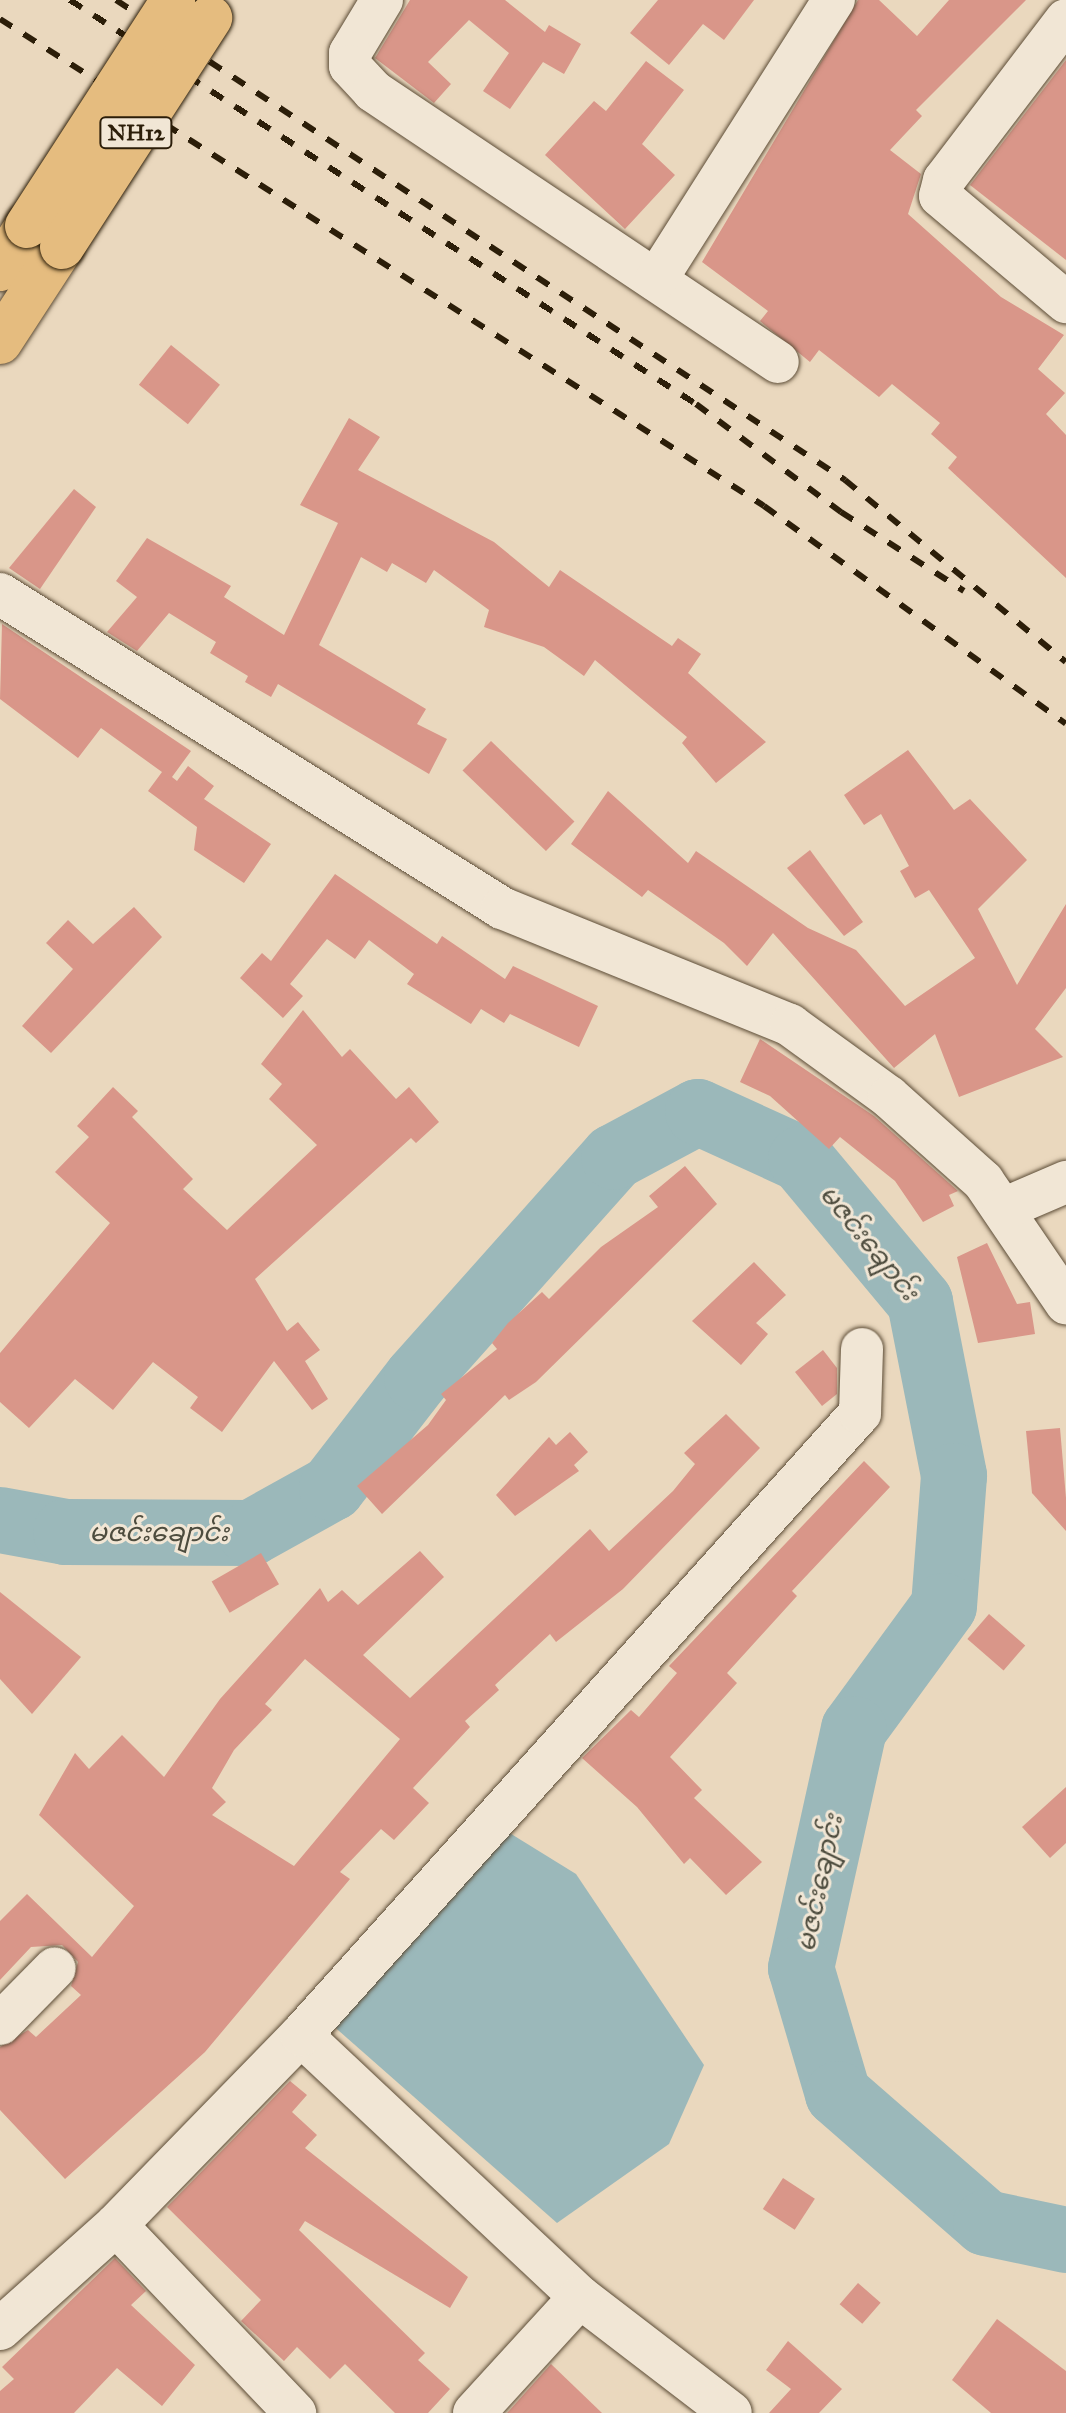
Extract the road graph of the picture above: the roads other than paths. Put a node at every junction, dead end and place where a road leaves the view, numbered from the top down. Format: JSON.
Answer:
{"nodes":[{"id":1,"x":382,"y":0,"type":"edge"},
{"id":2,"x":834,"y":0,"type":"edge"},
{"id":3,"x":202,"y":6,"type":"edge"},
{"id":4,"x":1066,"y":20,"type":"edge"},
{"id":5,"x":45,"y":237,"type":"junction"},
{"id":6,"x":0,"y":269,"type":"edge"},
{"id":7,"x":656,"y":280,"type":"junction"},
{"id":8,"x":1066,"y":302,"type":"edge"},
{"id":9,"x":0,"y":342,"type":"edge"},
{"id":10,"x":778,"y":362,"type":"dead end"},
{"id":11,"x":0,"y":594,"type":"edge"},
{"id":12,"x":1066,"y":1182,"type":"edge"},
{"id":13,"x":1003,"y":1209,"type":"junction"},
{"id":14,"x":1066,"y":1303,"type":"edge"},
{"id":15,"x":862,"y":1349,"type":"dead end"},
{"id":16,"x":55,"y":1968,"type":"dead end"},
{"id":17,"x":0,"y":2024,"type":"edge"},
{"id":18,"x":301,"y":2035,"type":"junction"},
{"id":19,"x":116,"y":2225,"type":"junction"},
{"id":20,"x":580,"y":2297,"type":"junction"},
{"id":21,"x":0,"y":2329,"type":"edge"},
{"id":22,"x":295,"y":2413,"type":"edge"},
{"id":23,"x":474,"y":2413,"type":"edge"},
{"id":24,"x":731,"y":2413,"type":"edge"}],
"edges":[{"from":1,"to":7,"type":"street"},
{"from":2,"to":7,"type":"street"},
{"from":3,"to":5,"type":"highway","number":"NH12","bridge":true},
{"from":4,"to":8,"type":"street"},
{"from":5,"to":6,"type":"highway","number":"NH12"},
{"from":5,"to":9,"type":"highway","number":"NH12"},
{"from":7,"to":10,"type":"street"},
{"from":11,"to":13,"type":"street"},
{"from":12,"to":13,"type":"street"},
{"from":13,"to":14,"type":"street"},
{"from":15,"to":18,"type":"street"},
{"from":16,"to":17,"type":"street"},
{"from":18,"to":19,"type":"street"},
{"from":18,"to":20,"type":"street"},
{"from":19,"to":21,"type":"street"},
{"from":19,"to":22,"type":"street"},
{"from":20,"to":23,"type":"street"},
{"from":20,"to":24,"type":"street"}]}
